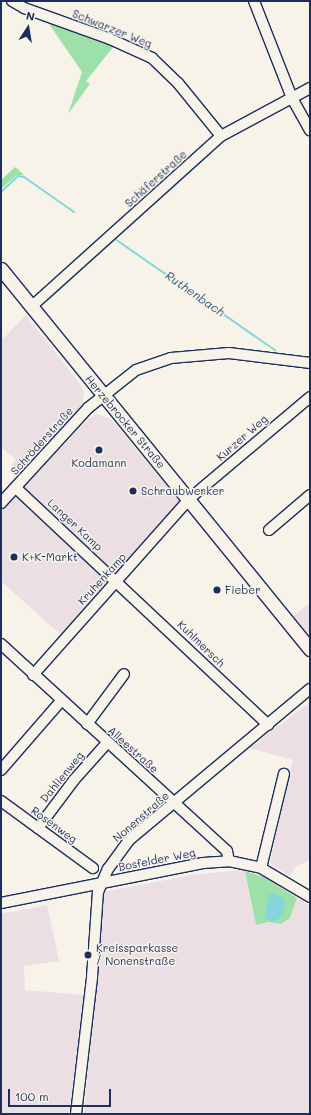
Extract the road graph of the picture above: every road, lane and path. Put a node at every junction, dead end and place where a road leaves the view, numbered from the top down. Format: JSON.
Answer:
{"nodes":[{"id":1,"x":12,"y":1,"type":"edge"},
{"id":2,"x":254,"y":1,"type":"edge"},
{"id":3,"x":310,"y":88,"type":"edge"},
{"id":4,"x":292,"y":98,"type":"junction"},
{"id":5,"x":310,"y":130,"type":"edge"},
{"id":6,"x":221,"y":136,"type":"junction"},
{"id":7,"x":1,"y":269,"type":"edge"},
{"id":8,"x":31,"y":307,"type":"junction"},
{"id":9,"x":310,"y":363,"type":"edge"},
{"id":10,"x":102,"y":395,"type":"junction"},
{"id":11,"x":310,"y":396,"type":"edge"},
{"id":12,"x":16,"y":488,"type":"junction"},
{"id":13,"x":310,"y":495,"type":"edge"},
{"id":14,"x":189,"y":499,"type":"junction"},
{"id":15,"x":1,"y":503,"type":"edge"},
{"id":16,"x":269,"y":530,"type":"dead end"},
{"id":17,"x":117,"y":580,"type":"junction"},
{"id":18,"x":1,"y":644,"type":"edge"},
{"id":19,"x":310,"y":649,"type":"edge"},
{"id":20,"x":33,"y":674,"type":"junction"},
{"id":21,"x":124,"y":674,"type":"dead end"},
{"id":22,"x":310,"y":689,"type":"edge"},
{"id":23,"x":61,"y":700,"type":"junction"},
{"id":24,"x":87,"y":724,"type":"junction"},
{"id":25,"x":268,"y":725,"type":"junction"},
{"id":26,"x":107,"y":743,"type":"junction"},
{"id":27,"x":1,"y":770,"type":"edge"},
{"id":28,"x":284,"y":774,"type":"dead end"},
{"id":29,"x":1,"y":801,"type":"edge"},
{"id":30,"x":174,"y":803,"type":"junction"},
{"id":31,"x":38,"y":828,"type":"junction"},
{"id":32,"x":229,"y":861,"type":"junction"},
{"id":33,"x":93,"y":868,"type":"dead end"},
{"id":34,"x":261,"y":868,"type":"junction"},
{"id":35,"x":102,"y":883,"type":"junction"},
{"id":36,"x":310,"y":897,"type":"edge"},
{"id":37,"x":1,"y":903,"type":"edge"},
{"id":38,"x":76,"y":1114,"type":"edge"}],
"edges":[{"from":1,"to":6,"type":"street","name":"Schwarzer Weg"},
{"from":2,"to":4,"type":"street"},
{"from":3,"to":4,"type":"street","name":"Schäferstraße"},
{"from":4,"to":5,"type":"street"},
{"from":4,"to":6,"type":"street","name":"Schäferstraße"},
{"from":6,"to":8,"type":"street","name":"Schäferstraße"},
{"from":7,"to":8,"type":"main road","name":"Herzebrocker Straße"},
{"from":8,"to":10,"type":"main road","name":"Herzebrocker Straße"},
{"from":9,"to":10,"type":"street","name":"Schröderstraße"},
{"from":10,"to":12,"type":"street","name":"Schröderstraße"},
{"from":10,"to":14,"type":"main road","name":"Herzebrocker Straße"},
{"from":11,"to":14,"type":"street","name":"Kurzer Weg"},
{"from":12,"to":15,"type":"street","name":"Schröderstraße"},
{"from":12,"to":17,"type":"street","name":"Langer Kamp"},
{"from":13,"to":16,"type":"street"},
{"from":14,"to":17,"type":"street","name":"Kruhenkamp"},
{"from":14,"to":19,"type":"main road","name":"Herzebrocker Straße"},
{"from":17,"to":20,"type":"street","name":"Kruhenkamp"},
{"from":17,"to":25,"type":"street","name":"Kuhlmersch"},
{"from":18,"to":20,"type":"street","name":"Alleestraße"},
{"from":20,"to":23,"type":"street","name":"Alleestraße"},
{"from":21,"to":24,"type":"street"},
{"from":22,"to":25,"type":"street","name":"Nonenstraße"},
{"from":23,"to":24,"type":"street","name":"Alleestraße"},
{"from":23,"to":27,"type":"street"},
{"from":24,"to":26,"type":"street","name":"Alleestraße"},
{"from":25,"to":30,"type":"street","name":"Nonenstraße"},
{"from":26,"to":30,"type":"street","name":"Alleestraße"},
{"from":26,"to":31,"type":"street","name":"Dahlienweg"},
{"from":28,"to":34,"type":"street"},
{"from":29,"to":31,"type":"street","name":"Rosenweg"},
{"from":30,"to":32,"type":"street","name":"Alleestraße"},
{"from":30,"to":35,"type":"street","name":"Nonenstraße"},
{"from":31,"to":33,"type":"street","name":"Rosenweg"},
{"from":32,"to":34,"type":"street","name":"Bosfelder Weg"},
{"from":32,"to":35,"type":"street","name":"Bosfelder Weg"},
{"from":34,"to":36,"type":"street","name":"Bosfelder Weg"},
{"from":35,"to":37,"type":"street","name":"Bosfelder Weg"},
{"from":35,"to":38,"type":"street","name":"Nonenstraße"}]}
